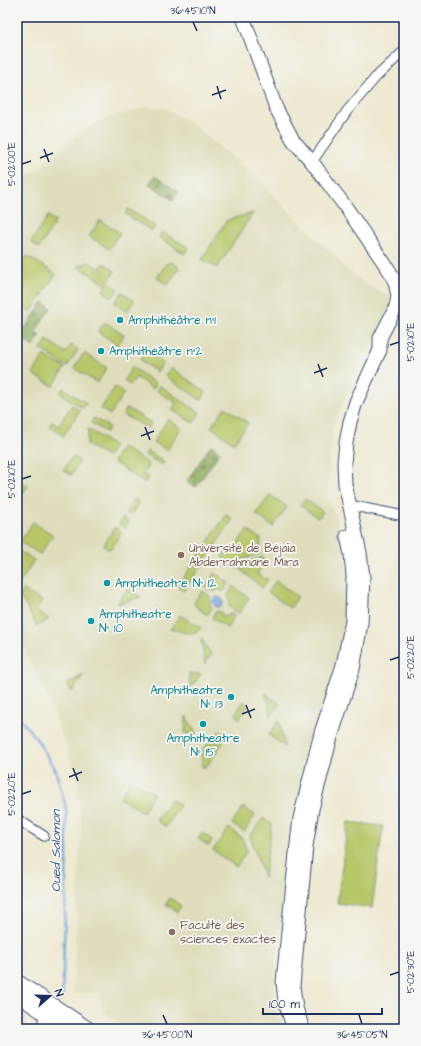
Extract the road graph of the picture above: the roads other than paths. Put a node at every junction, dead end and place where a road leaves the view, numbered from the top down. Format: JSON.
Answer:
{"nodes":[{"id":1,"x":243,"y":17,"type":"edge"},
{"id":2,"x":404,"y":51,"type":"edge"},
{"id":3,"x":312,"y":162,"type":"junction"},
{"id":4,"x":400,"y":307,"type":"edge"},
{"id":5,"x":380,"y":338,"type":"junction"},
{"id":6,"x":349,"y":505,"type":"junction"},
{"id":7,"x":404,"y":516,"type":"edge"},
{"id":8,"x":356,"y":553,"type":"junction"},
{"id":9,"x":17,"y":819,"type":"edge"},
{"id":10,"x":44,"y":836,"type":"dead end"},
{"id":11,"x":17,"y":981,"type":"edge"},
{"id":12,"x":17,"y":995,"type":"edge"},
{"id":13,"x":48,"y":1009,"type":"junction"},
{"id":14,"x":70,"y":1024,"type":"edge"},
{"id":15,"x":42,"y":1029,"type":"edge"},
{"id":16,"x":89,"y":1029,"type":"edge"},
{"id":17,"x":294,"y":1029,"type":"edge"},
{"id":18,"x":303,"y":1029,"type":"edge"}],
"edges":[{"from":1,"to":3,"type":"street"},
{"from":2,"to":3,"type":"street"},
{"from":3,"to":4,"type":"street"},
{"from":4,"to":5,"type":"street"},
{"from":5,"to":6,"type":"street"},
{"from":5,"to":8,"type":"street"},
{"from":6,"to":7,"type":"street"},
{"from":6,"to":8,"type":"street"},
{"from":8,"to":17,"type":"street"},
{"from":8,"to":18,"type":"street"},
{"from":9,"to":10,"type":"street"},
{"from":11,"to":13,"type":"street"},
{"from":12,"to":13,"type":"street"},
{"from":13,"to":14,"type":"street"},
{"from":13,"to":15,"type":"street"},
{"from":14,"to":16,"type":"street"}]}
